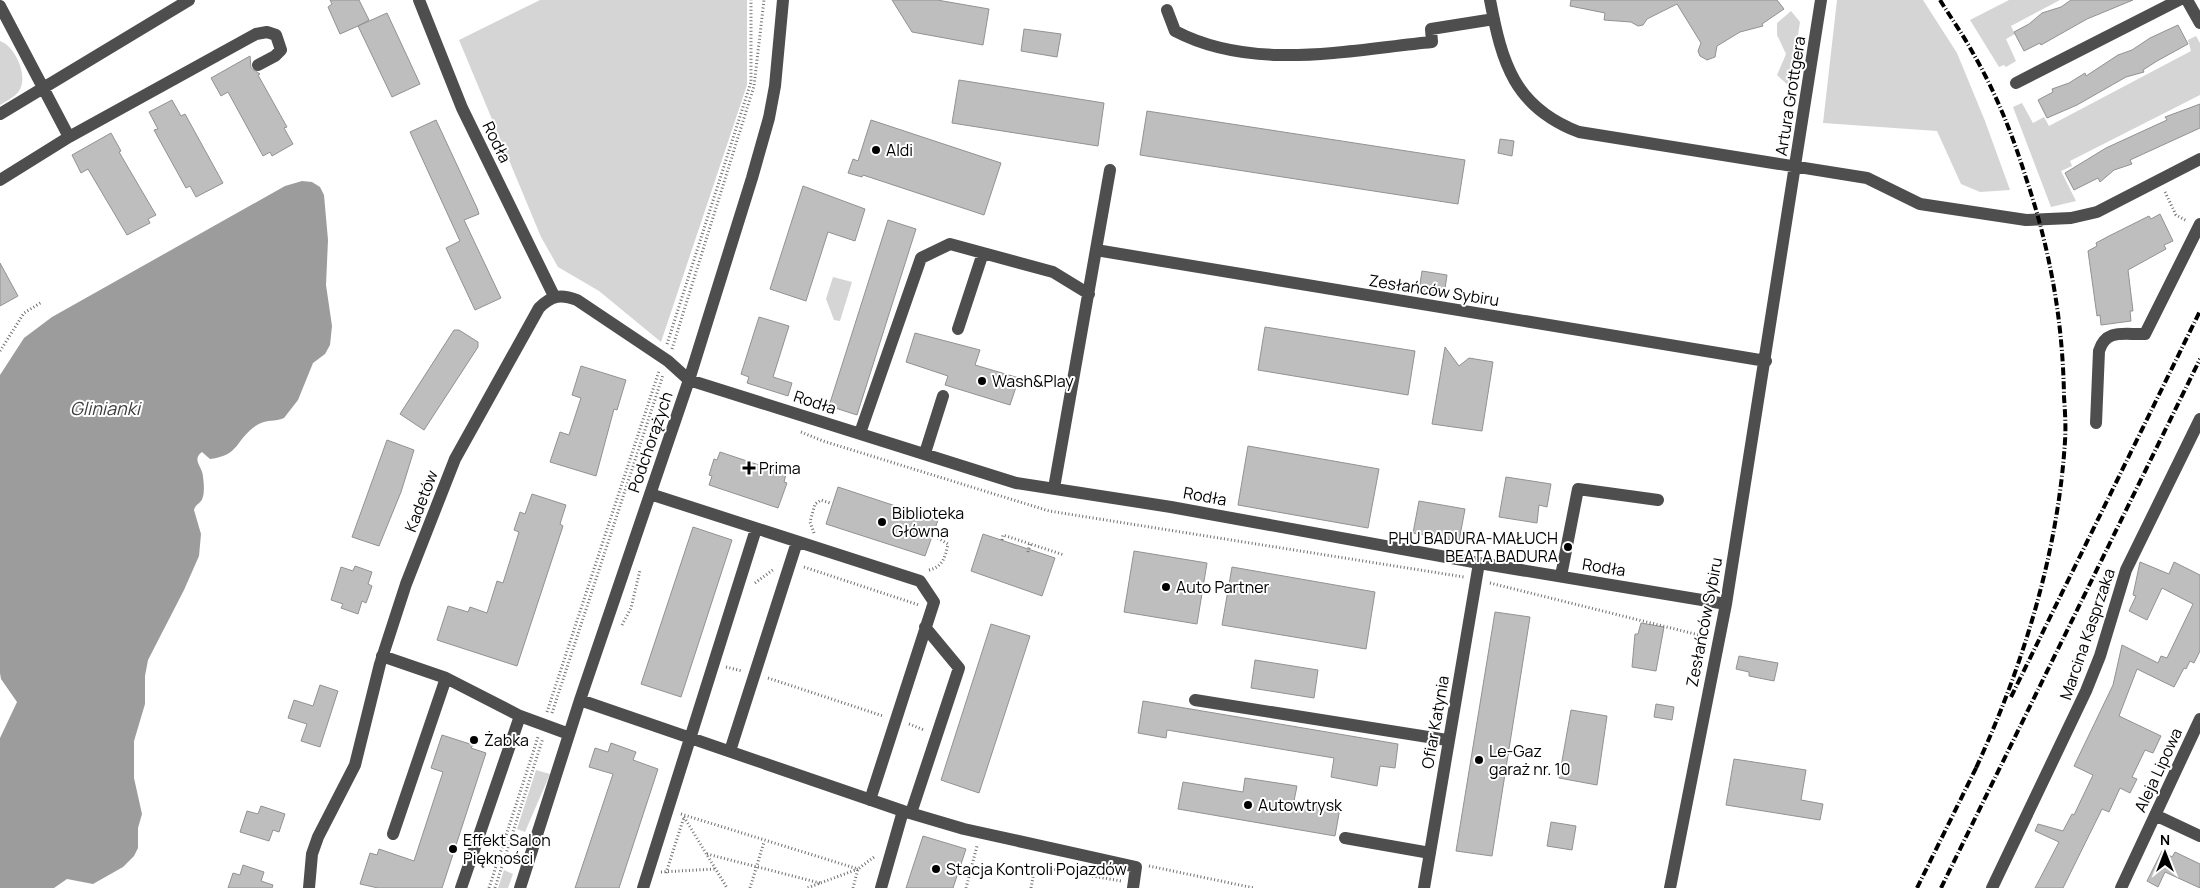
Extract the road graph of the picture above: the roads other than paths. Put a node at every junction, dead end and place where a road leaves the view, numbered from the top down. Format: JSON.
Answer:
{"nodes":[{"id":1,"x":2,"y":0,"type":"edge"},
{"id":2,"x":190,"y":0,"type":"edge"},
{"id":3,"x":419,"y":0,"type":"edge"},
{"id":4,"x":783,"y":0,"type":"edge"},
{"id":5,"x":1490,"y":0,"type":"edge"},
{"id":6,"x":1821,"y":0,"type":"edge"},
{"id":7,"x":2179,"y":0,"type":"edge"},
{"id":8,"x":2187,"y":0,"type":"edge"},
{"id":9,"x":0,"y":4,"type":"edge"},
{"id":10,"x":1167,"y":10,"type":"dead end"},
{"id":11,"x":1494,"y":20,"type":"junction"},
{"id":12,"x":2200,"y":23,"type":"edge"},
{"id":13,"x":258,"y":65,"type":"dead end"},
{"id":14,"x":2016,"y":82,"type":"dead end"},
{"id":15,"x":41,"y":88,"type":"junction"},
{"id":16,"x":0,"y":114,"type":"edge"},
{"id":17,"x":69,"y":136,"type":"junction"},
{"id":18,"x":2200,"y":159,"type":"edge"},
{"id":19,"x":1795,"y":167,"type":"junction"},
{"id":20,"x":1110,"y":170,"type":"dead end"},
{"id":21,"x":0,"y":180,"type":"edge"},
{"id":22,"x":2199,"y":225,"type":"edge"},
{"id":23,"x":1096,"y":250,"type":"junction"},
{"id":24,"x":983,"y":253,"type":"junction"},
{"id":25,"x":1089,"y":294,"type":"junction"},
{"id":26,"x":554,"y":296,"type":"junction"},
{"id":27,"x":958,"y":329,"type":"dead end"},
{"id":28,"x":1766,"y":361,"type":"junction"},
{"id":29,"x":689,"y":380,"type":"junction"},
{"id":30,"x":943,"y":396,"type":"dead end"},
{"id":31,"x":2200,"y":418,"type":"edge"},
{"id":32,"x":2096,"y":422,"type":"dead end"},
{"id":33,"x":860,"y":433,"type":"junction"},
{"id":34,"x":925,"y":453,"type":"junction"},
{"id":35,"x":1054,"y":488,"type":"junction"},
{"id":36,"x":650,"y":494,"type":"junction"},
{"id":37,"x":1658,"y":500,"type":"dead end"},
{"id":38,"x":756,"y":529,"type":"junction"},
{"id":39,"x":797,"y":542,"type":"junction"},
{"id":40,"x":1479,"y":563,"type":"junction"},
{"id":41,"x":1560,"y":576,"type":"junction"},
{"id":42,"x":1726,"y":604,"type":"junction"},
{"id":43,"x":926,"y":628,"type":"junction"},
{"id":44,"x":382,"y":656,"type":"junction"},
{"id":45,"x":446,"y":678,"type":"junction"},
{"id":46,"x":580,"y":700,"type":"junction"},
{"id":47,"x":1195,"y":700,"type":"dead end"},
{"id":48,"x":520,"y":716,"type":"junction"},
{"id":49,"x":2200,"y":720,"type":"edge"},
{"id":50,"x":569,"y":734,"type":"junction"},
{"id":51,"x":691,"y":738,"type":"junction"},
{"id":52,"x":1447,"y":740,"type":"junction"},
{"id":53,"x":730,"y":752,"type":"junction"},
{"id":54,"x":870,"y":800,"type":"junction"},
{"id":55,"x":907,"y":812,"type":"junction"},
{"id":56,"x":2155,"y":815,"type":"junction"},
{"id":57,"x":393,"y":834,"type":"dead end"},
{"id":58,"x":2200,"y":836,"type":"edge"},
{"id":59,"x":1345,"y":838,"type":"dead end"},
{"id":60,"x":1430,"y":853,"type":"junction"},
{"id":61,"x":1130,"y":885,"type":"edge"},
{"id":62,"x":309,"y":888,"type":"edge"},
{"id":63,"x":461,"y":888,"type":"edge"},
{"id":64,"x":520,"y":888,"type":"edge"},
{"id":65,"x":643,"y":888,"type":"edge"},
{"id":66,"x":881,"y":888,"type":"edge"},
{"id":67,"x":1424,"y":888,"type":"edge"},
{"id":68,"x":1670,"y":888,"type":"edge"},
{"id":69,"x":1992,"y":888,"type":"edge"},
{"id":70,"x":2120,"y":888,"type":"edge"}],
"edges":[{"from":1,"to":9,"type":"street"},
{"from":2,"to":15,"type":"street"},
{"from":3,"to":26,"type":"street","name":"Rodła"},
{"from":4,"to":29,"type":"street","name":"Podchorążych"},
{"from":5,"to":11,"type":"street"},
{"from":6,"to":19,"type":"street","name":"Artura Grottgera"},
{"from":7,"to":14,"type":"street"},
{"from":8,"to":12,"type":"street"},
{"from":9,"to":15,"type":"street"},
{"from":10,"to":11,"type":"street"},
{"from":11,"to":19,"type":"street"},
{"from":13,"to":17,"type":"street"},
{"from":15,"to":16,"type":"street"},
{"from":15,"to":17,"type":"street"},
{"from":17,"to":21,"type":"street"},
{"from":18,"to":19,"type":"street","name":"Artura Grottgera"},
{"from":19,"to":28,"type":"street","name":"Zesłańców Sybiru"},
{"from":20,"to":23,"type":"street"},
{"from":22,"to":32,"type":"street"},
{"from":23,"to":25,"type":"street"},
{"from":23,"to":28,"type":"street","name":"Zesłańców Sybiru"},
{"from":24,"to":25,"type":"street"},
{"from":24,"to":27,"type":"street"},
{"from":24,"to":33,"type":"street"},
{"from":25,"to":35,"type":"street"},
{"from":26,"to":29,"type":"street"},
{"from":26,"to":44,"type":"street","name":"Kadetów"},
{"from":28,"to":42,"type":"street","name":"Zesłańców Sybiru"},
{"from":29,"to":33,"type":"street","name":"Rodła"},
{"from":29,"to":36,"type":"street","name":"Podchorążych"},
{"from":30,"to":34,"type":"street"},
{"from":31,"to":69,"type":"street","name":"Marcina Kasprzaka"},
{"from":33,"to":34,"type":"street","name":"Rodła"},
{"from":34,"to":35,"type":"street","name":"Rodła"},
{"from":35,"to":40,"type":"street","name":"Rodła"},
{"from":36,"to":38,"type":"street"},
{"from":36,"to":46,"type":"street","name":"Podchorążych"},
{"from":37,"to":41,"type":"street"},
{"from":38,"to":39,"type":"street"},
{"from":38,"to":51,"type":"street"},
{"from":39,"to":43,"type":"street"},
{"from":39,"to":53,"type":"street"},
{"from":40,"to":41,"type":"street","name":"Rodła"},
{"from":40,"to":52,"type":"street","name":"Ofiar Katynia"},
{"from":41,"to":42,"type":"street","name":"Rodła"},
{"from":42,"to":68,"type":"street","name":"Zesłańców Sybiru"},
{"from":43,"to":54,"type":"street"},
{"from":43,"to":55,"type":"street"},
{"from":44,"to":45,"type":"street"},
{"from":44,"to":62,"type":"street","name":"Kadetów"},
{"from":45,"to":48,"type":"street"},
{"from":45,"to":57,"type":"street"},
{"from":46,"to":50,"type":"street","name":"Podchorążych"},
{"from":46,"to":51,"type":"street"},
{"from":47,"to":52,"type":"street"},
{"from":48,"to":50,"type":"street"},
{"from":48,"to":63,"type":"street"},
{"from":49,"to":56,"type":"street","name":"Aleja Lipowa"},
{"from":50,"to":64,"type":"street","name":"Podchorążych"},
{"from":51,"to":53,"type":"street"},
{"from":51,"to":65,"type":"street"},
{"from":52,"to":60,"type":"street","name":"Ofiar Katynia"},
{"from":53,"to":54,"type":"street"},
{"from":54,"to":55,"type":"street"},
{"from":55,"to":61,"type":"street"},
{"from":55,"to":66,"type":"street"},
{"from":56,"to":58,"type":"street"},
{"from":56,"to":70,"type":"street","name":"Aleja Lipowa"},
{"from":59,"to":60,"type":"street"},
{"from":60,"to":67,"type":"street","name":"Ofiar Katynia"}]}
